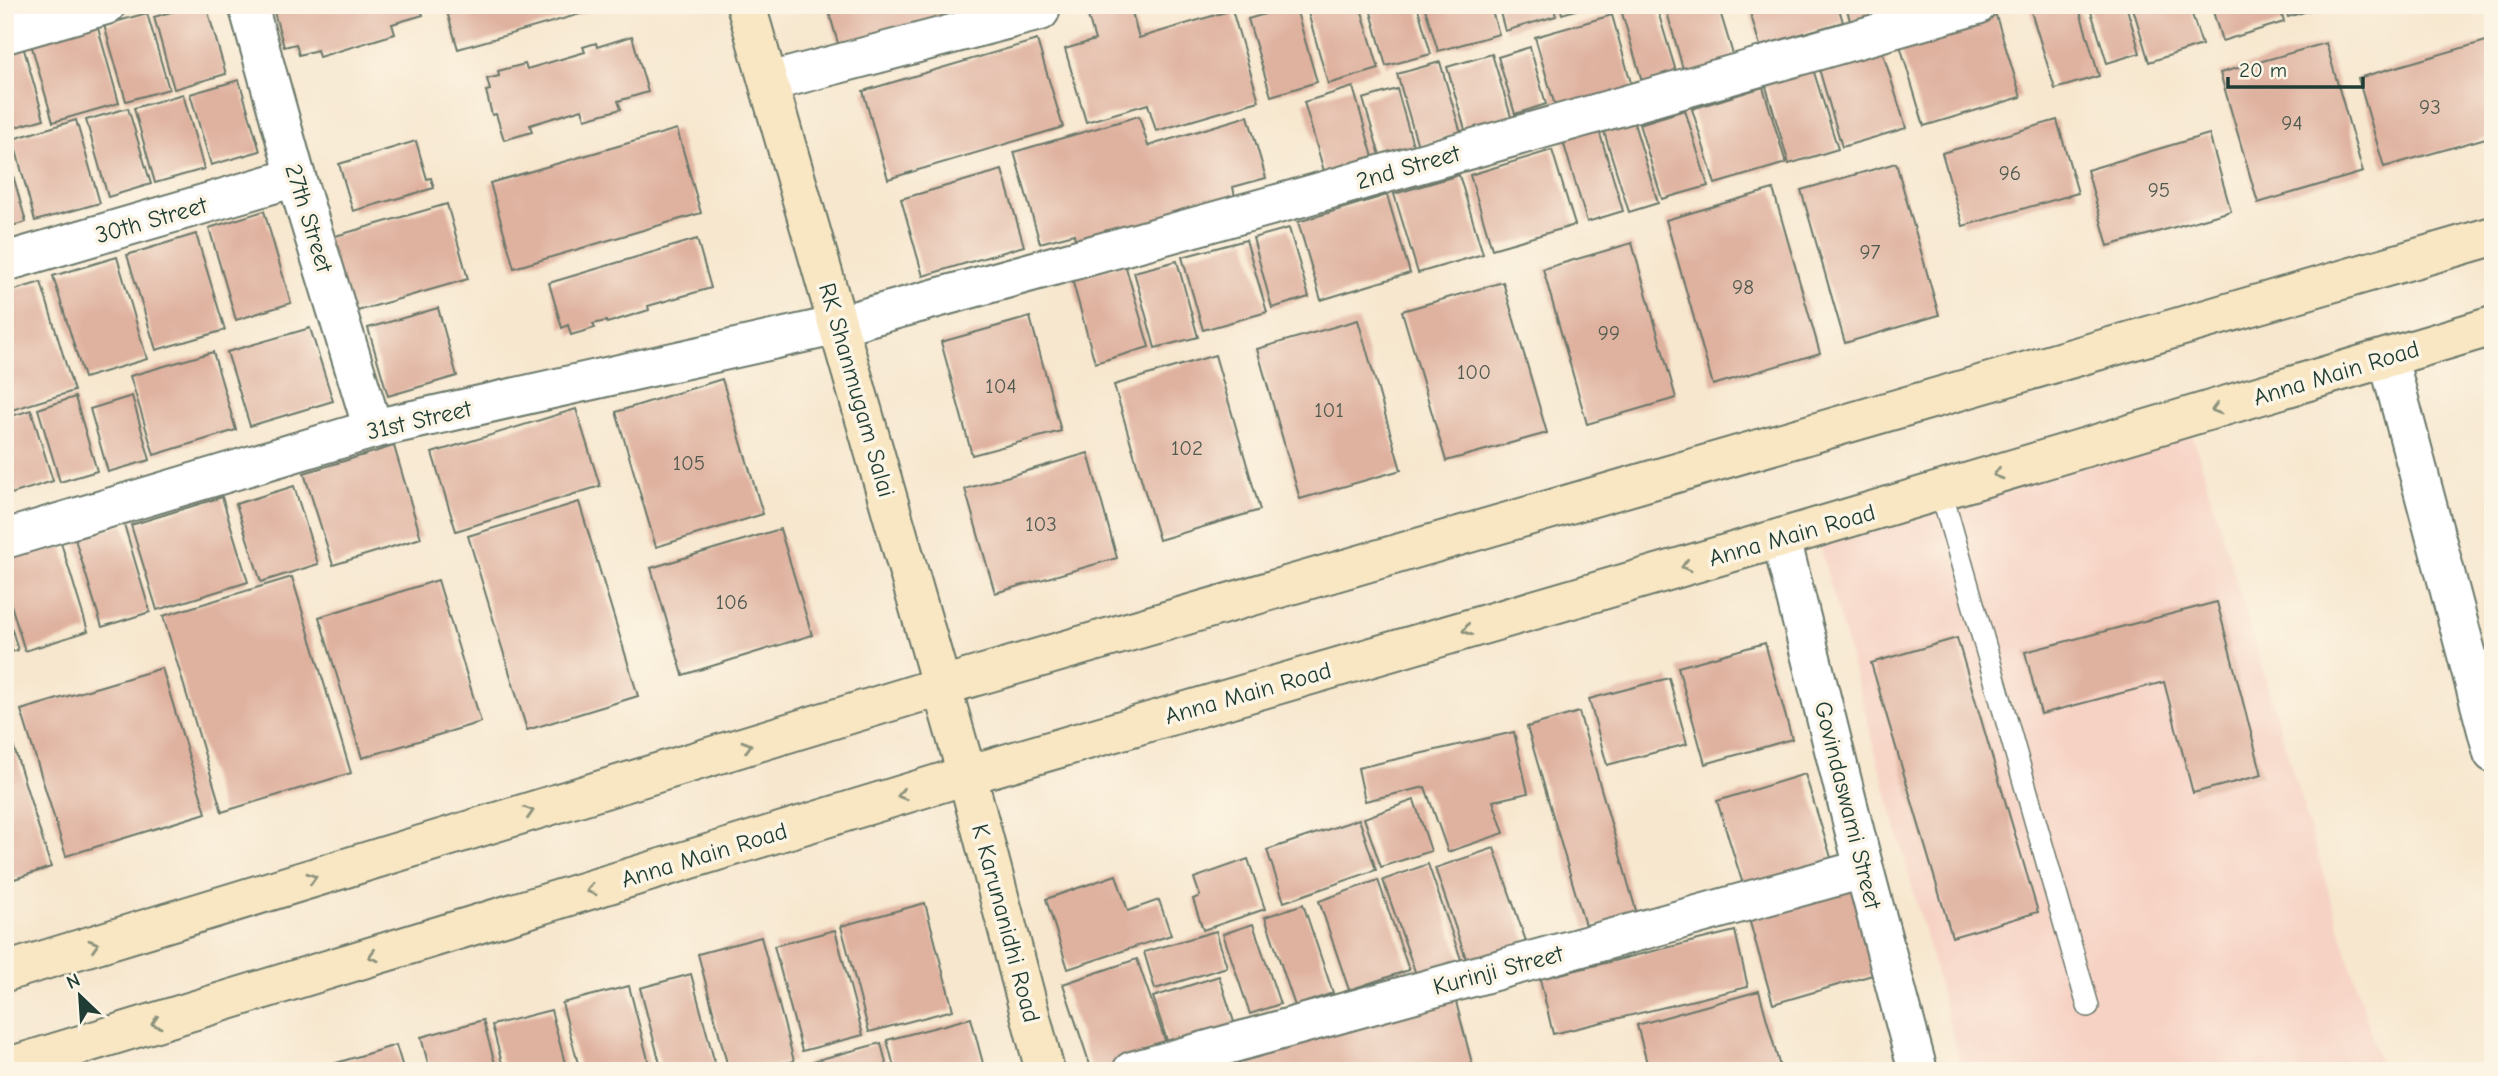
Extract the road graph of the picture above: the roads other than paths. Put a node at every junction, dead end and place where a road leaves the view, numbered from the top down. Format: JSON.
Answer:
{"nodes":[{"id":1,"x":106,"y":5,"type":"edge"},
{"id":2,"x":248,"y":5,"type":"edge"},
{"id":3,"x":746,"y":5,"type":"edge"},
{"id":4,"x":1977,"y":5,"type":"edge"},
{"id":5,"x":1040,"y":11,"type":"dead end"},
{"id":6,"x":5,"y":34,"type":"edge"},
{"id":7,"x":769,"y":82,"type":"junction"},
{"id":8,"x":296,"y":177,"type":"junction"},
{"id":9,"x":2493,"y":236,"type":"edge"},
{"id":10,"x":5,"y":262,"type":"edge"},
{"id":11,"x":839,"y":325,"type":"junction"},
{"id":12,"x":2493,"y":327,"type":"edge"},
{"id":13,"x":2388,"y":358,"type":"junction"},
{"id":14,"x":373,"y":429,"type":"junction"},
{"id":15,"x":1941,"y":491,"type":"junction"},
{"id":16,"x":1781,"y":538,"type":"junction"},
{"id":17,"x":5,"y":539,"type":"edge"},
{"id":18,"x":942,"y":686,"type":"junction"},
{"id":19,"x":2493,"y":753,"type":"edge"},
{"id":20,"x":967,"y":775,"type":"junction"},
{"id":21,"x":1864,"y":869,"type":"junction"},
{"id":22,"x":5,"y":972,"type":"edge"},
{"id":23,"x":2088,"y":1006,"type":"dead end"},
{"id":24,"x":5,"y":1068,"type":"edge"},
{"id":25,"x":1045,"y":1071,"type":"edge"},
{"id":26,"x":1132,"y":1071,"type":"edge"},
{"id":27,"x":1918,"y":1071,"type":"edge"}],
"edges":[{"from":1,"to":6,"type":"street"},
{"from":2,"to":8,"type":"street","name":"27th Street"},
{"from":3,"to":7,"type":"main road","name":"RK Shanmugam Salai"},
{"from":4,"to":11,"type":"street","name":"2nd Street"},
{"from":5,"to":7,"type":"street"},
{"from":7,"to":11,"type":"main road","name":"RK Shanmugam Salai"},
{"from":8,"to":10,"type":"street","name":"30th Street"},
{"from":8,"to":14,"type":"street","name":"27th Street"},
{"from":9,"to":18,"type":"main road"},
{"from":11,"to":14,"type":"street","name":"31st Street"},
{"from":11,"to":18,"type":"main road","name":"RK Shanmugam Salai"},
{"from":12,"to":13,"type":"main road","name":"Anna Main Road"},
{"from":13,"to":15,"type":"main road","name":"Anna Main Road","one_way":true},
{"from":13,"to":19,"type":"street"},
{"from":14,"to":17,"type":"street","name":"31st Street"},
{"from":15,"to":16,"type":"main road","name":"Anna Main Road"},
{"from":15,"to":23,"type":"lane"},
{"from":16,"to":20,"type":"main road","name":"Anna Main Road","one_way":true},
{"from":16,"to":21,"type":"street","name":"Govindaswami Street"},
{"from":18,"to":20,"type":"main road","name":"RK Shanmugam Salai"},
{"from":22,"to":18,"type":"main road","one_way":true},
{"from":20,"to":24,"type":"main road","name":"Anna Main Road","one_way":true},
{"from":20,"to":25,"type":"main road","name":"K Karunanidhi Road"},
{"from":21,"to":26,"type":"street","name":"Kurinji Street"},
{"from":21,"to":27,"type":"street","name":"Govindaswami Street"}]}
